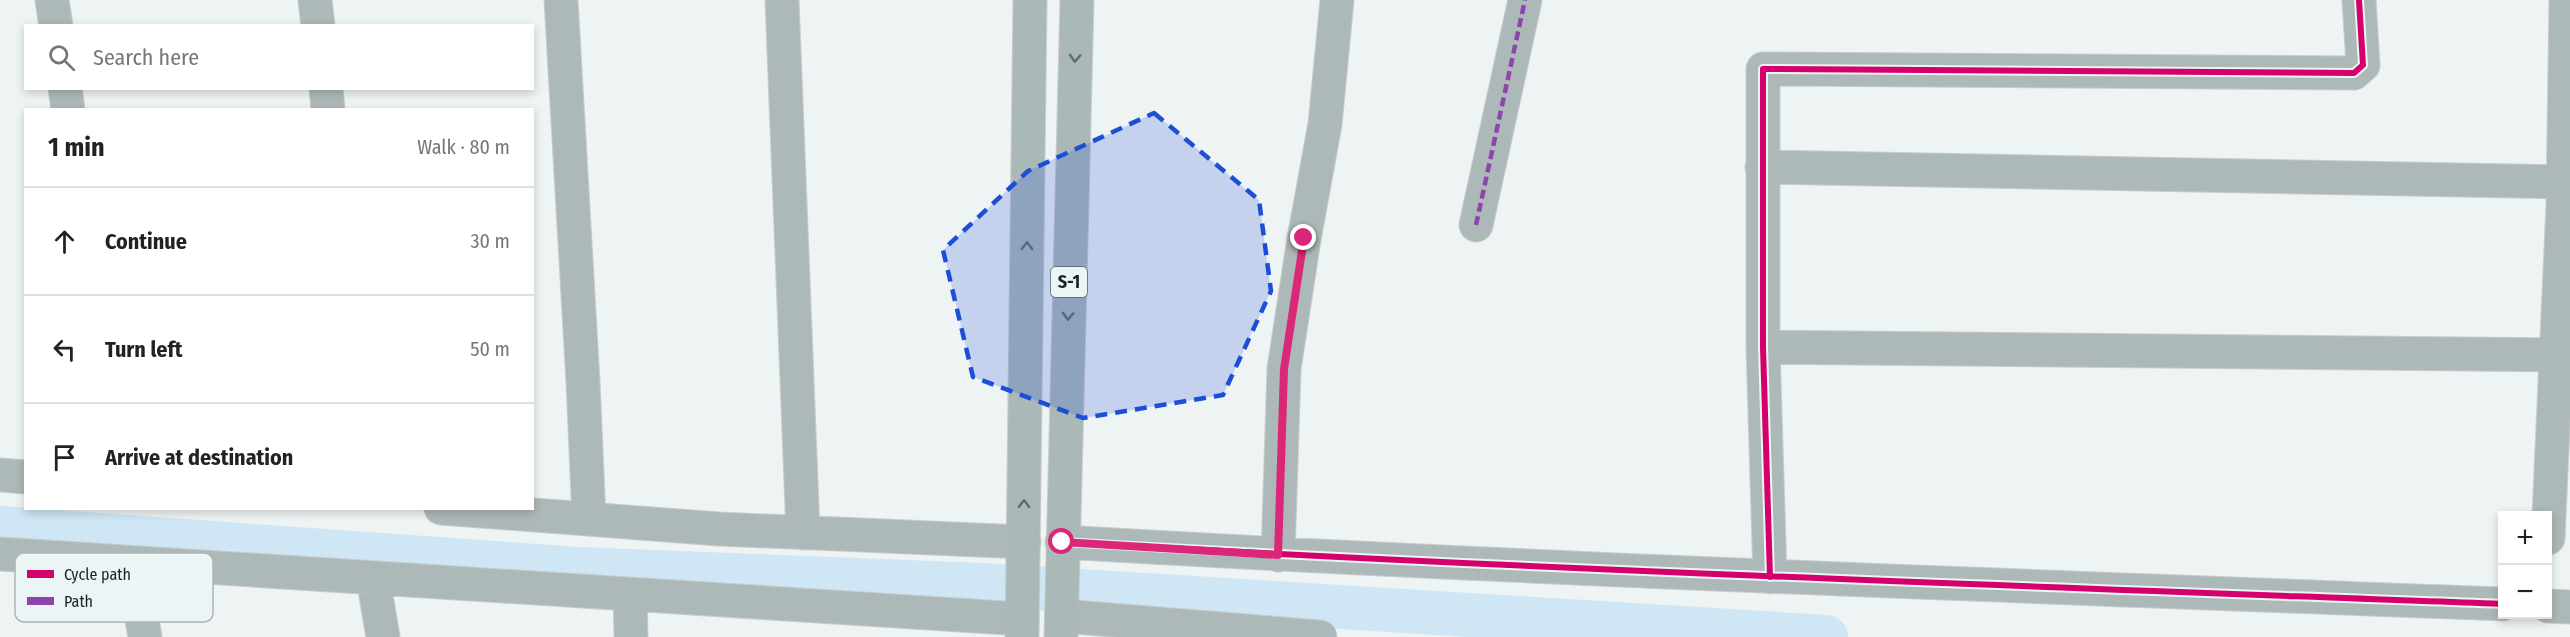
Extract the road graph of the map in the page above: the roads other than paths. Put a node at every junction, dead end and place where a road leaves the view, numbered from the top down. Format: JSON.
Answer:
{"nodes":[{"id":1,"x":52,"y":0,"type":"edge"},
{"id":2,"x":315,"y":0,"type":"edge"},
{"id":3,"x":561,"y":0,"type":"edge"},
{"id":4,"x":782,"y":0,"type":"edge"},
{"id":5,"x":1030,"y":0,"type":"edge"},
{"id":6,"x":1077,"y":0,"type":"edge"},
{"id":7,"x":1337,"y":0,"type":"edge"},
{"id":8,"x":1525,"y":0,"type":"edge"},
{"id":9,"x":2359,"y":0,"type":"edge"},
{"id":10,"x":2566,"y":0,"type":"edge"},
{"id":11,"x":56,"y":24,"type":"edge"},
{"id":12,"x":318,"y":24,"type":"edge"},
{"id":13,"x":65,"y":90,"type":"edge"},
{"id":14,"x":326,"y":90,"type":"edge"},
{"id":15,"x":68,"y":108,"type":"edge"},
{"id":16,"x":328,"y":108,"type":"edge"},
{"id":17,"x":1762,"y":167,"type":"junction"},
{"id":18,"x":2564,"y":182,"type":"junction"},
{"id":19,"x":1476,"y":225,"type":"dead end"},
{"id":20,"x":1763,"y":347,"type":"junction"},
{"id":21,"x":2556,"y":355,"type":"junction"},
{"id":22,"x":0,"y":475,"type":"edge"},
{"id":23,"x":24,"y":477,"type":"edge"},
{"id":24,"x":468,"y":510,"type":"edge"},
{"id":25,"x":2548,"y":511,"type":"edge"},
{"id":26,"x":589,"y":519,"type":"junction"},
{"id":27,"x":803,"y":533,"type":"junction"},
{"id":28,"x":1024,"y":552,"type":"junction"},
{"id":29,"x":1062,"y":553,"type":"junction"},
{"id":30,"x":0,"y":554,"type":"edge"},
{"id":31,"x":15,"y":555,"type":"edge"},
{"id":32,"x":1278,"y":555,"type":"junction"},
{"id":33,"x":213,"y":568,"type":"edge"},
{"id":34,"x":1770,"y":577,"type":"junction"},
{"id":35,"x":373,"y":578,"type":"junction"},
{"id":36,"x":630,"y":594,"type":"junction"},
{"id":37,"x":2498,"y":604,"type":"edge"},
{"id":38,"x":2552,"y":606,"type":"edge"},
{"id":39,"x":2570,"y":608,"type":"edge"},
{"id":40,"x":142,"y":622,"type":"edge"},
{"id":41,"x":1061,"y":626,"type":"edge"},
{"id":42,"x":1022,"y":628,"type":"edge"},
{"id":43,"x":145,"y":637,"type":"edge"},
{"id":44,"x":383,"y":637,"type":"edge"},
{"id":45,"x":631,"y":637,"type":"edge"},
{"id":46,"x":1320,"y":637,"type":"edge"}],
"edges":[{"from":1,"to":11,"type":"street"},
{"from":2,"to":12,"type":"street"},
{"from":3,"to":26,"type":"street"},
{"from":4,"to":27,"type":"street"},
{"from":28,"to":5,"type":"main road","number":"S-1","one_way":true},
{"from":6,"to":29,"type":"main road","number":"S-1","one_way":true},
{"from":7,"to":32,"type":"street"},
{"from":8,"to":19,"type":"street"},
{"from":9,"to":17,"type":"street"},
{"from":10,"to":18,"type":"street"},
{"from":13,"to":15,"type":"street"},
{"from":14,"to":16,"type":"street"},
{"from":17,"to":18,"type":"street"},
{"from":17,"to":20,"type":"street"},
{"from":18,"to":21,"type":"street"},
{"from":20,"to":21,"type":"street"},
{"from":20,"to":34,"type":"street"},
{"from":21,"to":25,"type":"street"},
{"from":22,"to":23,"type":"street"},
{"from":24,"to":26,"type":"street"},
{"from":26,"to":27,"type":"street"},
{"from":27,"to":28,"type":"street"},
{"from":28,"to":42,"type":"main road","number":"S-1"},
{"from":29,"to":32,"type":"street"},
{"from":29,"to":41,"type":"main road","number":"S-1"},
{"from":30,"to":31,"type":"street"},
{"from":32,"to":34,"type":"street"},
{"from":33,"to":35,"type":"street"},
{"from":34,"to":37,"type":"street"},
{"from":35,"to":36,"type":"street"},
{"from":35,"to":44,"type":"street"},
{"from":36,"to":42,"type":"street"},
{"from":36,"to":45,"type":"street"},
{"from":38,"to":39,"type":"street"},
{"from":40,"to":43,"type":"street"},
{"from":41,"to":46,"type":"street"}]}
